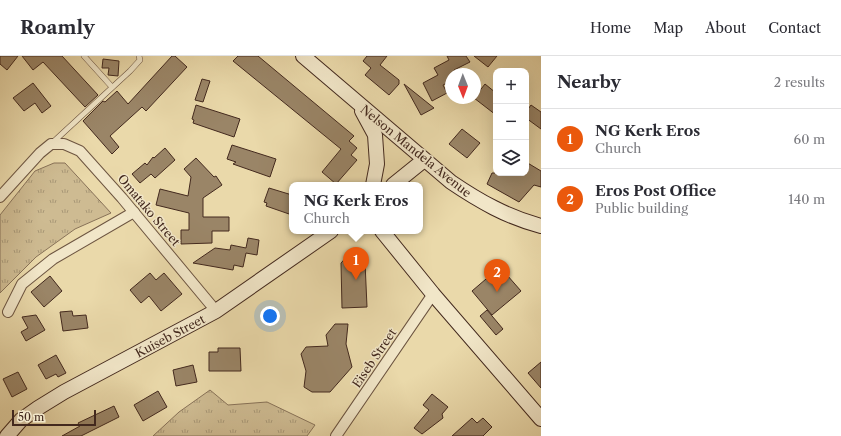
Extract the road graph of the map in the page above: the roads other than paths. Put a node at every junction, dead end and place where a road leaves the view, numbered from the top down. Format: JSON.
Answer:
{"nodes":[{"id":1,"x":84,"y":56,"type":"edge"},
{"id":2,"x":139,"y":56,"type":"edge"},
{"id":3,"x":303,"y":56,"type":"edge"},
{"id":4,"x":112,"y":87,"type":"junction"},
{"id":5,"x":358,"y":104,"type":"junction"},
{"id":6,"x":51,"y":144,"type":"junction"},
{"id":7,"x":424,"y":160,"type":"junction"},
{"id":8,"x":374,"y":182,"type":"edge"},
{"id":9,"x":397,"y":182,"type":"edge"},
{"id":10,"x":0,"y":197,"type":"edge"},
{"id":11,"x":134,"y":212,"type":"junction"},
{"id":12,"x":541,"y":226,"type":"edge"},
{"id":13,"x":327,"y":234,"type":"edge"},
{"id":14,"x":384,"y":234,"type":"edge"},
{"id":15,"x":433,"y":294,"type":"junction"},
{"id":16,"x":216,"y":311,"type":"junction"},
{"id":17,"x":8,"y":312,"type":"dead end"},
{"id":18,"x":541,"y":419,"type":"edge"},
{"id":19,"x":7,"y":436,"type":"edge"},
{"id":20,"x":336,"y":436,"type":"edge"}],
"edges":[{"from":1,"to":4,"type":"lane"},
{"from":2,"to":4,"type":"lane"},
{"from":3,"to":5,"type":"street","name":"Nelson Mandela Avenue"},
{"from":4,"to":6,"type":"lane"},
{"from":5,"to":7,"type":"street","name":"Nelson Mandela Avenue"},
{"from":5,"to":8,"type":"street"},
{"from":6,"to":10,"type":"street"},
{"from":6,"to":11,"type":"street","name":"Omatako Street"},
{"from":7,"to":9,"type":"street"},
{"from":7,"to":12,"type":"street","name":"Nelson Mandela Avenue"},
{"from":11,"to":16,"type":"street","name":"Omatako Street"},
{"from":11,"to":17,"type":"street"},
{"from":13,"to":16,"type":"street","name":"Kuiseb Street"},
{"from":14,"to":15,"type":"street"},
{"from":15,"to":18,"type":"street"},
{"from":15,"to":20,"type":"street","name":"Eiseb Street"},
{"from":16,"to":19,"type":"street","name":"Kuiseb Street"}]}
